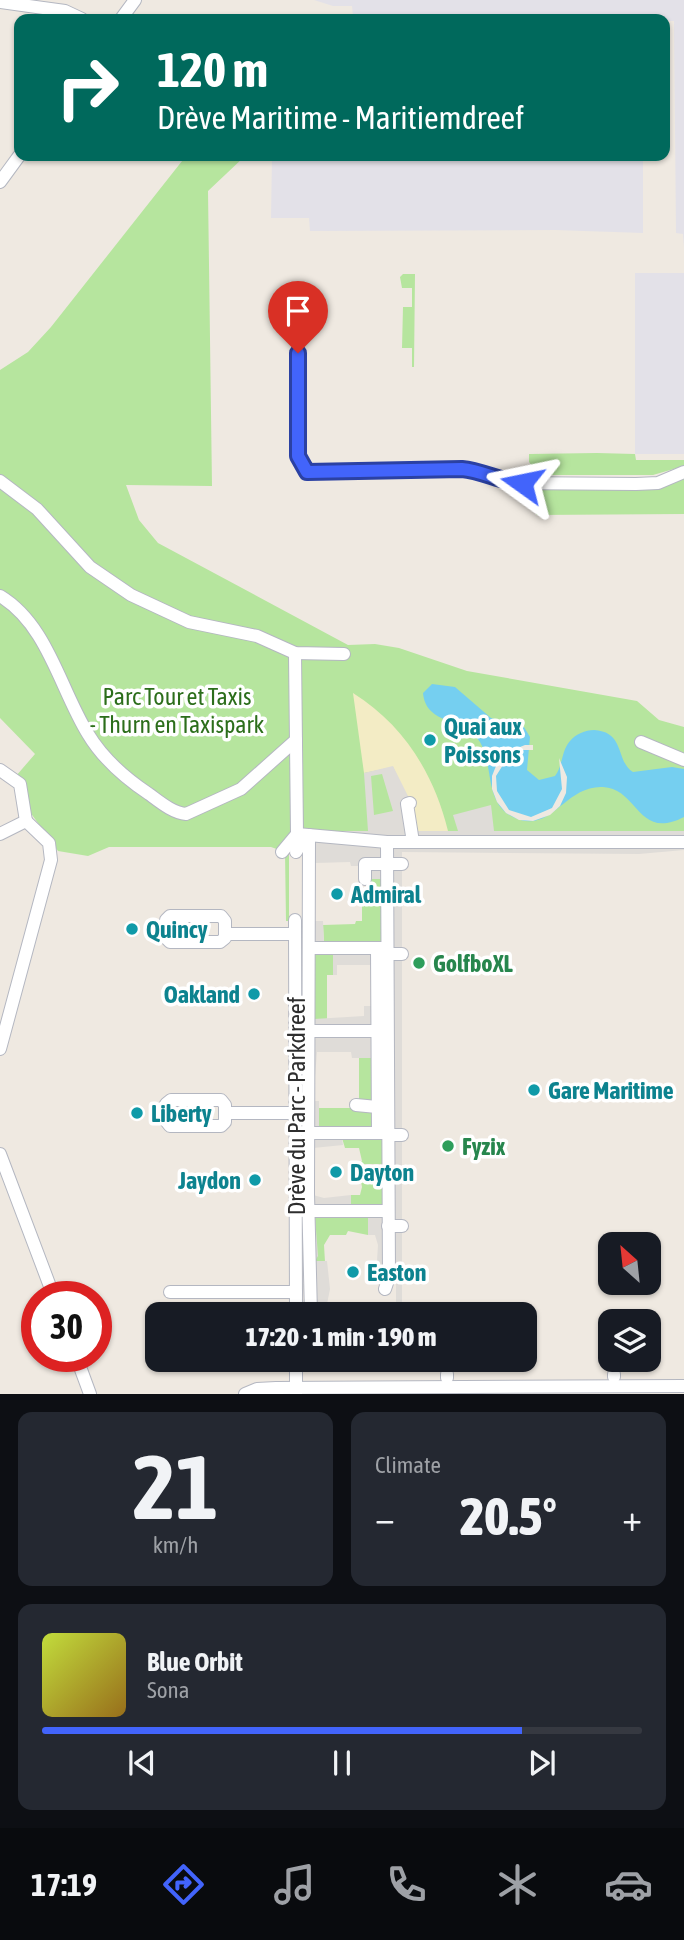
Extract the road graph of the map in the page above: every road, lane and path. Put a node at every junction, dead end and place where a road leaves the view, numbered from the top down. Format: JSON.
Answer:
{"nodes":[{"id":1,"x":0,"y":2,"type":"edge"},
{"id":2,"x":70,"y":14,"type":"edge"},
{"id":3,"x":15,"y":161,"type":"edge"},
{"id":4,"x":0,"y":180,"type":"edge"},
{"id":5,"x":298,"y":353,"type":"dead end"},
{"id":6,"x":684,"y":472,"type":"edge"},
{"id":7,"x":0,"y":481,"type":"edge"},
{"id":8,"x":0,"y":596,"type":"edge"},
{"id":9,"x":295,"y":653,"type":"junction"},
{"id":10,"x":344,"y":654,"type":"dead end"},
{"id":11,"x":296,"y":740,"type":"junction"},
{"id":12,"x":642,"y":741,"type":"dead end"},
{"id":13,"x":684,"y":760,"type":"edge"},
{"id":14,"x":0,"y":770,"type":"edge"},
{"id":15,"x":410,"y":803,"type":"dead end"},
{"id":16,"x":26,"y":821,"type":"junction"},
{"id":17,"x":0,"y":834,"type":"edge"},
{"id":18,"x":304,"y":835,"type":"junction"},
{"id":19,"x":387,"y":842,"type":"junction"},
{"id":20,"x":413,"y":842,"type":"junction"},
{"id":21,"x":684,"y":842,"type":"edge"},
{"id":22,"x":282,"y":852,"type":"dead end"},
{"id":23,"x":296,"y":852,"type":"dead end"},
{"id":24,"x":387,"y":864,"type":"junction"},
{"id":25,"x":402,"y":864,"type":"dead end"},
{"id":26,"x":365,"y":879,"type":"dead end"},
{"id":27,"x":225,"y":934,"type":"junction"},
{"id":28,"x":309,"y":948,"type":"junction"},
{"id":29,"x":384,"y":950,"type":"junction"},
{"id":30,"x":402,"y":954,"type":"dead end"},
{"id":31,"x":310,"y":1031,"type":"junction"},
{"id":32,"x":377,"y":1031,"type":"junction"},
{"id":33,"x":382,"y":1045,"type":"junction"},
{"id":34,"x":402,"y":1045,"type":"dead end"},
{"id":35,"x":0,"y":1049,"type":"edge"},
{"id":36,"x":356,"y":1105,"type":"dead end"},
{"id":37,"x":377,"y":1107,"type":"junction"},
{"id":38,"x":225,"y":1113,"type":"junction"},
{"id":39,"x":296,"y":1113,"type":"junction"},
{"id":40,"x":310,"y":1133,"type":"junction"},
{"id":41,"x":385,"y":1134,"type":"junction"},
{"id":42,"x":402,"y":1135,"type":"dead end"},
{"id":43,"x":0,"y":1154,"type":"edge"},
{"id":44,"x":311,"y":1211,"type":"junction"},
{"id":45,"x":388,"y":1211,"type":"junction"},
{"id":46,"x":388,"y":1226,"type":"junction"},
{"id":47,"x":402,"y":1226,"type":"dead end"},
{"id":48,"x":48,"y":1281,"type":"edge"},
{"id":49,"x":385,"y":1289,"type":"dead end"},
{"id":50,"x":170,"y":1292,"type":"dead end"},
{"id":51,"x":296,"y":1292,"type":"junction"},
{"id":52,"x":296,"y":1302,"type":"edge"},
{"id":53,"x":311,"y":1302,"type":"edge"},
{"id":54,"x":82,"y":1372,"type":"edge"},
{"id":55,"x":296,"y":1372,"type":"edge"},
{"id":56,"x":684,"y":1386,"type":"edge"},
{"id":57,"x":575,"y":1390,"type":"edge"},
{"id":58,"x":296,"y":1391,"type":"edge"},
{"id":59,"x":90,"y":1394,"type":"edge"},
{"id":60,"x":245,"y":1394,"type":"edge"}],
"edges":[{"from":1,"to":2,"type":"street"},
{"from":3,"to":4,"type":"street"},
{"from":5,"to":6,"type":"street"},
{"from":7,"to":9,"type":"street"},
{"from":8,"to":11,"type":"street"},
{"from":9,"to":10,"type":"street"},
{"from":9,"to":11,"type":"street"},
{"from":11,"to":18,"type":"street"},
{"from":12,"to":13,"type":"street"},
{"from":14,"to":16,"type":"street"},
{"from":15,"to":20,"type":"street"},
{"from":16,"to":17,"type":"street"},
{"from":16,"to":35,"type":"street"},
{"from":18,"to":19,"type":"street"},
{"from":18,"to":22,"type":"street"},
{"from":18,"to":23,"type":"street"},
{"from":18,"to":28,"type":"street"},
{"from":19,"to":20,"type":"street"},
{"from":19,"to":24,"type":"street"},
{"from":20,"to":21,"type":"street"},
{"from":24,"to":25,"type":"street"},
{"from":24,"to":26,"type":"street"},
{"from":24,"to":29,"type":"street"},
{"from":27,"to":27,"type":"street"},
{"from":27,"to":39,"type":"street","name":"Drève du Parc - Parkdreef"},
{"from":28,"to":29,"type":"street"},
{"from":28,"to":31,"type":"street"},
{"from":29,"to":30,"type":"street"},
{"from":29,"to":32,"type":"street"},
{"from":29,"to":33,"type":"street"},
{"from":31,"to":32,"type":"street"},
{"from":31,"to":40,"type":"street"},
{"from":32,"to":33,"type":"street"},
{"from":33,"to":34,"type":"street"},
{"from":33,"to":37,"type":"street"},
{"from":33,"to":41,"type":"street"},
{"from":36,"to":37,"type":"street"},
{"from":37,"to":41,"type":"street"},
{"from":38,"to":38,"type":"street"},
{"from":38,"to":39,"type":"street"},
{"from":39,"to":51,"type":"street","name":"Drève du Parc - Parkdreef"},
{"from":40,"to":41,"type":"street"},
{"from":40,"to":44,"type":"street"},
{"from":41,"to":42,"type":"street"},
{"from":41,"to":45,"type":"street"},
{"from":43,"to":48,"type":"street"},
{"from":44,"to":45,"type":"street"},
{"from":44,"to":53,"type":"street"},
{"from":45,"to":46,"type":"street"},
{"from":46,"to":47,"type":"street"},
{"from":46,"to":49,"type":"street"},
{"from":50,"to":51,"type":"street"},
{"from":51,"to":52,"type":"street","name":"Drève du Parc - Parkdreef"},
{"from":54,"to":59,"type":"street"},
{"from":55,"to":58,"type":"street"},
{"from":56,"to":57,"type":"street"},
{"from":57,"to":58,"type":"street"},
{"from":58,"to":60,"type":"street"}]}
